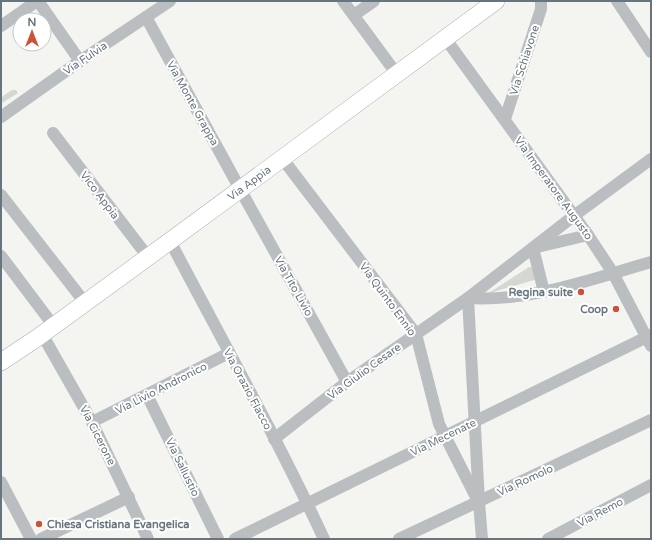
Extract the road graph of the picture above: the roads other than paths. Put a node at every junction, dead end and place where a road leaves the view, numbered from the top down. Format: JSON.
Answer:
{"nodes":[{"id":1,"x":37,"y":1,"type":"edge"},
{"id":2,"x":170,"y":1,"type":"edge"},
{"id":3,"x":343,"y":1,"type":"edge"},
{"id":4,"x":374,"y":1,"type":"edge"},
{"id":5,"x":496,"y":1,"type":"edge"},
{"id":6,"x":541,"y":1,"type":"edge"},
{"id":7,"x":617,"y":1,"type":"edge"},
{"id":8,"x":354,"y":15,"type":"junction"},
{"id":9,"x":146,"y":17,"type":"junction"},
{"id":10,"x":1,"y":26,"type":"edge"},
{"id":11,"x":445,"y":38,"type":"junction"},
{"id":12,"x":651,"y":52,"type":"edge"},
{"id":13,"x":80,"y":61,"type":"junction"},
{"id":14,"x":396,"y":73,"type":"junction"},
{"id":15,"x":1,"y":117,"type":"edge"},
{"id":16,"x":505,"y":119,"type":"junction"},
{"id":17,"x":53,"y":133,"type":"dead end"},
{"id":18,"x":282,"y":158,"type":"junction"},
{"id":19,"x":651,"y":159,"type":"edge"},
{"id":20,"x":240,"y":189,"type":"junction"},
{"id":21,"x":1,"y":195,"type":"edge"},
{"id":22,"x":575,"y":215,"type":"junction"},
{"id":23,"x":588,"y":235,"type":"junction"},
{"id":24,"x":170,"y":241,"type":"junction"},
{"id":25,"x":533,"y":248,"type":"junction"},
{"id":26,"x":1,"y":256,"type":"edge"},
{"id":27,"x":148,"y":257,"type":"junction"},
{"id":28,"x":651,"y":262,"type":"edge"},
{"id":29,"x":613,"y":273,"type":"junction"},
{"id":30,"x":544,"y":292,"type":"junction"},
{"id":31,"x":79,"y":295,"type":"dead end"},
{"id":32,"x":468,"y":298,"type":"junction"},
{"id":33,"x":48,"y":329,"type":"junction"},
{"id":34,"x":416,"y":334,"type":"junction"},
{"id":35,"x":649,"y":339,"type":"edge"},
{"id":36,"x":229,"y":353,"type":"junction"},
{"id":37,"x":1,"y":362,"type":"edge"},
{"id":38,"x":348,"y":382,"type":"junction"},
{"id":39,"x":147,"y":395,"type":"junction"},
{"id":40,"x":651,"y":420,"type":"edge"},
{"id":41,"x":475,"y":421,"type":"junction"},
{"id":42,"x":92,"y":422,"type":"junction"},
{"id":43,"x":444,"y":437,"type":"junction"},
{"id":44,"x":274,"y":439,"type":"junction"},
{"id":45,"x":1,"y":482,"type":"edge"},
{"id":46,"x":651,"y":485,"type":"edge"},
{"id":47,"x":129,"y":497,"type":"junction"},
{"id":48,"x":479,"y":502,"type":"junction"},
{"id":49,"x":307,"y":503,"type":"junction"},
{"id":50,"x":31,"y":539,"type":"edge"},
{"id":51,"x":42,"y":539,"type":"edge"},
{"id":52,"x":148,"y":539,"type":"edge"},
{"id":53,"x":218,"y":539,"type":"edge"},
{"id":54,"x":235,"y":539,"type":"edge"},
{"id":55,"x":324,"y":539,"type":"edge"},
{"id":56,"x":399,"y":539,"type":"edge"},
{"id":57,"x":482,"y":539,"type":"edge"},
{"id":58,"x":548,"y":539,"type":"edge"}],
"edges":[{"from":1,"to":10,"type":"street"},
{"from":1,"to":13,"type":"street"},
{"from":2,"to":9,"type":"street","name":"Via Fulvia"},
{"from":3,"to":8,"type":"street"},
{"from":4,"to":8,"type":"street"},
{"from":5,"to":11,"type":"street","name":"Via Appia"},
{"from":6,"to":16,"type":"street","name":"Via Schiavone"},
{"from":7,"to":12,"type":"street"},
{"from":8,"to":14,"type":"street"},
{"from":9,"to":13,"type":"street","name":"Via Fulvia"},
{"from":9,"to":20,"type":"street","name":"Via Monte Grappa"},
{"from":11,"to":14,"type":"street","name":"Via Appia"},
{"from":11,"to":16,"type":"street","name":"Via Imperatore Augusto"},
{"from":13,"to":15,"type":"street","name":"Via Fulvia"},
{"from":14,"to":18,"type":"street","name":"Via Appia"},
{"from":16,"to":22,"type":"street","name":"Via Imperatore Augusto"},
{"from":17,"to":27,"type":"street","name":"Vico Appia"},
{"from":18,"to":20,"type":"street","name":"Via Appia"},
{"from":18,"to":34,"type":"street","name":"Via Quinto Ennio"},
{"from":19,"to":22,"type":"street","name":"Via Giulio Cesare"},
{"from":20,"to":24,"type":"street","name":"Via Appia"},
{"from":20,"to":38,"type":"street","name":"Via Tito Livio"},
{"from":21,"to":31,"type":"street"},
{"from":22,"to":23,"type":"street","name":"Via Imperatore Augusto"},
{"from":22,"to":25,"type":"street","name":"Via Giulio Cesare"},
{"from":23,"to":25,"type":"street","name":"Via Giulio Cesare"},
{"from":23,"to":29,"type":"street","name":"Via Imperatore Augusto"},
{"from":24,"to":27,"type":"street","name":"Via Appia"},
{"from":24,"to":36,"type":"street","name":"Via Orazio Flacco"},
{"from":25,"to":30,"type":"street"},
{"from":25,"to":32,"type":"street","name":"Via Giulio Cesare"},
{"from":26,"to":33,"type":"street","name":"Via Cicerone"},
{"from":27,"to":33,"type":"street","name":"Via Appia"},
{"from":28,"to":29,"type":"street"},
{"from":29,"to":30,"type":"street"},
{"from":29,"to":35,"type":"street","name":"Via Imperatore Augusto"},
{"from":30,"to":32,"type":"street"},
{"from":32,"to":34,"type":"street","name":"Via Giulio Cesare"},
{"from":32,"to":41,"type":"street"},
{"from":33,"to":37,"type":"street","name":"Via Appia"},
{"from":33,"to":42,"type":"street","name":"Via Cicerone"},
{"from":34,"to":38,"type":"street","name":"Via Giulio Cesare"},
{"from":34,"to":43,"type":"street","name":"Via Quinto Ennio"},
{"from":35,"to":41,"type":"street","name":"Via Mecenate"},
{"from":36,"to":39,"type":"street","name":"Via Livio Andronico"},
{"from":36,"to":44,"type":"street","name":"Via Orazio Flacco"},
{"from":38,"to":44,"type":"street","name":"Via Giulio Cesare"},
{"from":39,"to":42,"type":"street","name":"Via Livio Andronico"},
{"from":39,"to":53,"type":"street","name":"Via Sallustio"},
{"from":40,"to":48,"type":"street","name":"Via Romolo"},
{"from":41,"to":43,"type":"street","name":"Via Mecenate"},
{"from":41,"to":48,"type":"street"},
{"from":42,"to":47,"type":"street","name":"Via Cicerone"},
{"from":43,"to":48,"type":"street","name":"Via Quinto Ennio"},
{"from":43,"to":49,"type":"street","name":"Via Mecenate"},
{"from":44,"to":49,"type":"street","name":"Via Orazio Flacco"},
{"from":45,"to":50,"type":"street"},
{"from":46,"to":58,"type":"street","name":"Via Remo"},
{"from":47,"to":51,"type":"street"},
{"from":47,"to":52,"type":"street","name":"Via Cicerone"},
{"from":48,"to":56,"type":"street","name":"Via Romolo"},
{"from":48,"to":57,"type":"street"},
{"from":49,"to":54,"type":"street","name":"Via Mecenate"},
{"from":49,"to":55,"type":"street","name":"Via Orazio Flacco"}]}
